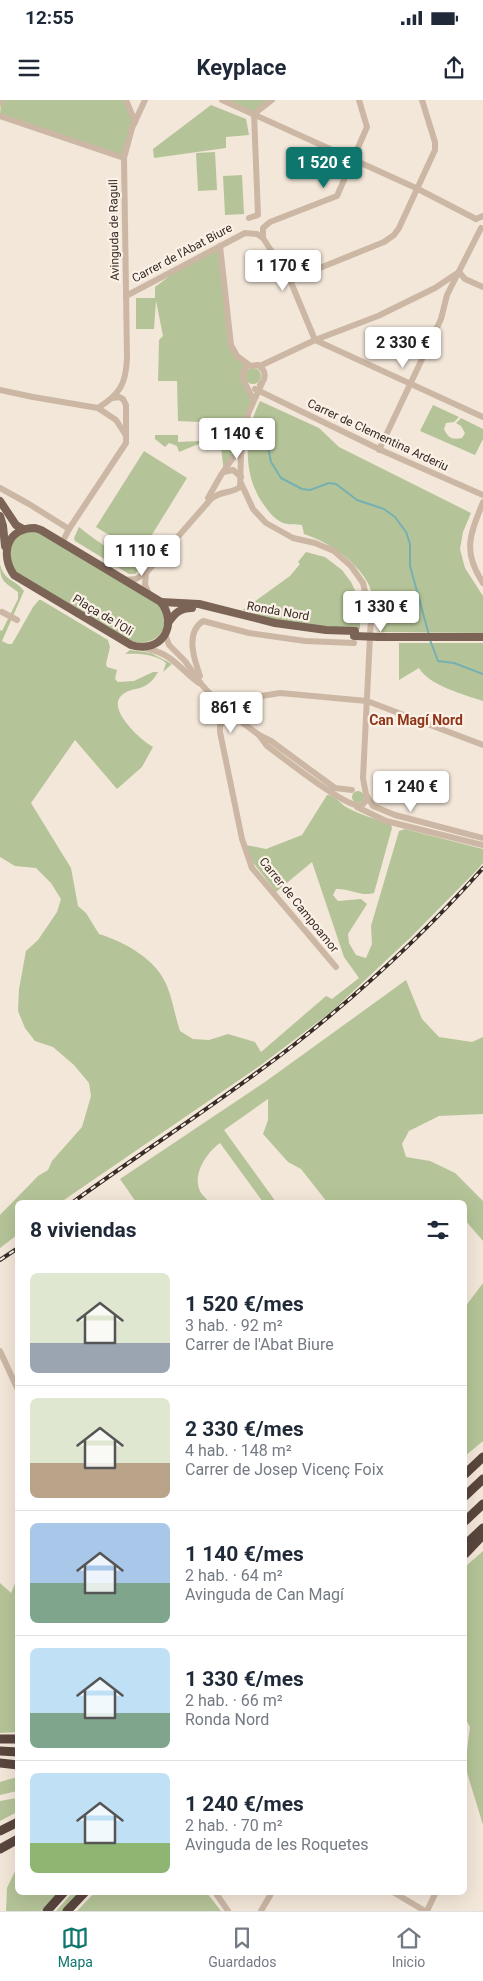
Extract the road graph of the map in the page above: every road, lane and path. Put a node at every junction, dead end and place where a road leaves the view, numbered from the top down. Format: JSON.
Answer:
{"nodes":[{"id":1,"x":126,"y":100,"type":"edge"},
{"id":2,"x":146,"y":100,"type":"edge"},
{"id":3,"x":222,"y":100,"type":"edge"},
{"id":4,"x":272,"y":100,"type":"edge"},
{"id":5,"x":359,"y":100,"type":"edge"},
{"id":6,"x":422,"y":100,"type":"edge"},
{"id":7,"x":254,"y":114,"type":"junction"},
{"id":8,"x":0,"y":116,"type":"edge"},
{"id":9,"x":135,"y":122,"type":"junction"},
{"id":10,"x":124,"y":158,"type":"junction"},
{"id":11,"x":353,"y":159,"type":"junction"},
{"id":12,"x":416,"y":188,"type":"junction"},
{"id":13,"x":483,"y":216,"type":"edge"},
{"id":14,"x":249,"y":218,"type":"dead end"},
{"id":15,"x":476,"y":219,"type":"junction"},
{"id":16,"x":482,"y":229,"type":"edge"},
{"id":17,"x":263,"y":238,"type":"junction"},
{"id":18,"x":220,"y":246,"type":"junction"},
{"id":19,"x":459,"y":272,"type":"junction"},
{"id":20,"x":290,"y":280,"type":"junction"},
{"id":21,"x":483,"y":287,"type":"edge"},
{"id":22,"x":126,"y":296,"type":"junction"},
{"id":23,"x":314,"y":340,"type":"junction"},
{"id":24,"x":252,"y":365,"type":"junction"},
{"id":25,"x":125,"y":381,"type":"junction"},
{"id":26,"x":262,"y":383,"type":"junction"},
{"id":27,"x":410,"y":384,"type":"junction"},
{"id":28,"x":248,"y":386,"type":"junction"},
{"id":29,"x":0,"y":390,"type":"edge"},
{"id":30,"x":261,"y":392,"type":"junction"},
{"id":31,"x":253,"y":399,"type":"junction"},
{"id":32,"x":110,"y":400,"type":"junction"},
{"id":33,"x":98,"y":408,"type":"junction"},
{"id":34,"x":126,"y":409,"type":"junction"},
{"id":35,"x":109,"y":413,"type":"junction"},
{"id":36,"x":483,"y":417,"type":"edge"},
{"id":37,"x":116,"y":420,"type":"junction"},
{"id":38,"x":126,"y":437,"type":"junction"},
{"id":39,"x":244,"y":440,"type":"junction"},
{"id":40,"x":379,"y":450,"type":"junction"},
{"id":41,"x":224,"y":472,"type":"junction"},
{"id":42,"x":219,"y":480,"type":"junction"},
{"id":43,"x":241,"y":480,"type":"junction"},
{"id":44,"x":0,"y":488,"type":"edge"},
{"id":45,"x":228,"y":491,"type":"junction"},
{"id":46,"x":483,"y":495,"type":"edge"},
{"id":47,"x":0,"y":501,"type":"edge"},
{"id":48,"x":483,"y":502,"type":"edge"},
{"id":49,"x":201,"y":510,"type":"junction"},
{"id":50,"x":0,"y":516,"type":"edge"},
{"id":51,"x":23,"y":529,"type":"junction"},
{"id":52,"x":69,"y":529,"type":"junction"},
{"id":53,"x":62,"y":543,"type":"junction"},
{"id":54,"x":5,"y":547,"type":"junction"},
{"id":55,"x":146,"y":573,"type":"junction"},
{"id":56,"x":124,"y":579,"type":"junction"},
{"id":57,"x":483,"y":583,"type":"edge"},
{"id":58,"x":149,"y":594,"type":"junction"},
{"id":59,"x":161,"y":602,"type":"junction"},
{"id":60,"x":2,"y":612,"type":"dead end"},
{"id":61,"x":18,"y":620,"type":"dead end"},
{"id":62,"x":168,"y":623,"type":"junction"},
{"id":63,"x":483,"y":633,"type":"edge"},
{"id":64,"x":165,"y":634,"type":"junction"},
{"id":65,"x":434,"y":636,"type":"junction"},
{"id":66,"x":354,"y":637,"type":"junction"},
{"id":67,"x":483,"y":637,"type":"edge"},
{"id":68,"x":143,"y":648,"type":"junction"},
{"id":69,"x":202,"y":685,"type":"junction"},
{"id":70,"x":366,"y":700,"type":"junction"},
{"id":71,"x":230,"y":712,"type":"junction"},
{"id":72,"x":259,"y":735,"type":"junction"},
{"id":73,"x":483,"y":745,"type":"edge"},
{"id":74,"x":352,"y":790,"type":"junction"},
{"id":75,"x":366,"y":795,"type":"junction"},
{"id":76,"x":353,"y":804,"type":"junction"},
{"id":77,"x":379,"y":809,"type":"junction"},
{"id":78,"x":398,"y":824,"type":"junction"},
{"id":79,"x":442,"y":828,"type":"junction"},
{"id":80,"x":481,"y":837,"type":"edge"},
{"id":81,"x":483,"y":845,"type":"edge"},
{"id":82,"x":336,"y":967,"type":"dead end"},
{"id":83,"x":0,"y":1351,"type":"edge"},
{"id":84,"x":15,"y":1384,"type":"edge"},
{"id":85,"x":483,"y":1457,"type":"edge"},
{"id":86,"x":467,"y":1471,"type":"edge"},
{"id":87,"x":483,"y":1479,"type":"edge"},
{"id":88,"x":467,"y":1494,"type":"edge"},
{"id":89,"x":483,"y":1504,"type":"edge"},
{"id":90,"x":467,"y":1519,"type":"edge"},
{"id":91,"x":483,"y":1528,"type":"edge"},
{"id":92,"x":483,"y":1536,"type":"edge"},
{"id":93,"x":467,"y":1543,"type":"edge"},
{"id":94,"x":467,"y":1552,"type":"edge"},
{"id":95,"x":15,"y":1738,"type":"edge"},
{"id":96,"x":0,"y":1739,"type":"edge"},
{"id":97,"x":0,"y":1751,"type":"edge"},
{"id":98,"x":15,"y":1752,"type":"edge"},
{"id":99,"x":0,"y":1763,"type":"edge"},
{"id":100,"x":15,"y":1765,"type":"edge"},
{"id":101,"x":15,"y":1824,"type":"edge"},
{"id":102,"x":0,"y":1831,"type":"edge"},
{"id":103,"x":15,"y":1840,"type":"edge"},
{"id":104,"x":0,"y":1848,"type":"edge"},
{"id":105,"x":61,"y":1895,"type":"edge"},
{"id":106,"x":82,"y":1895,"type":"edge"},
{"id":107,"x":217,"y":1895,"type":"edge"},
{"id":108,"x":270,"y":1895,"type":"edge"},
{"id":109,"x":398,"y":1895,"type":"edge"},
{"id":110,"x":434,"y":1895,"type":"edge"},
{"id":111,"x":47,"y":1911,"type":"edge"},
{"id":112,"x":67,"y":1911,"type":"edge"},
{"id":113,"x":228,"y":1911,"type":"edge"},
{"id":114,"x":262,"y":1911,"type":"edge"},
{"id":115,"x":426,"y":1911,"type":"edge"}],
"edges":[{"from":1,"to":9,"type":"street"},
{"from":2,"to":9,"type":"street","name":"Avinguda de Ragull"},
{"from":3,"to":7,"type":"street"},
{"from":4,"to":7,"type":"street"},
{"from":5,"to":11,"type":"street"},
{"from":6,"to":12,"type":"street"},
{"from":7,"to":11,"type":"street"},
{"from":7,"to":14,"type":"street"},
{"from":8,"to":10,"type":"street"},
{"from":9,"to":10,"type":"street","name":"Avinguda de Ragull"},
{"from":10,"to":22,"type":"street","name":"Avinguda de Ragull"},
{"from":11,"to":12,"type":"street"},
{"from":11,"to":17,"type":"street"},
{"from":12,"to":15,"type":"street"},
{"from":12,"to":20,"type":"street"},
{"from":13,"to":15,"type":"street"},
{"from":15,"to":16,"type":"street"},
{"from":16,"to":19,"type":"street"},
{"from":17,"to":18,"type":"street","name":"Carrer de l'Abat Biure"},
{"from":17,"to":20,"type":"street"},
{"from":18,"to":22,"type":"street","name":"Carrer de l'Abat Biure"},
{"from":18,"to":24,"type":"street"},
{"from":19,"to":21,"type":"street"},
{"from":19,"to":23,"type":"street"},
{"from":19,"to":27,"type":"street"},
{"from":20,"to":23,"type":"street"},
{"from":22,"to":25,"type":"street","name":"Avinguda de Ragull"},
{"from":23,"to":24,"type":"street"},
{"from":23,"to":27,"type":"street"},
{"from":24,"to":26,"type":"street"},
{"from":24,"to":28,"type":"street"},
{"from":25,"to":32,"type":"street"},
{"from":25,"to":34,"type":"street","name":"Avinguda de Ragull"},
{"from":26,"to":28,"type":"street"},
{"from":26,"to":30,"type":"street"},
{"from":27,"to":36,"type":"street"},
{"from":27,"to":40,"type":"street"},
{"from":28,"to":30,"type":"street","name":"Carrer de Clementina Arderiu"},
{"from":28,"to":31,"type":"street"},
{"from":29,"to":33,"type":"street"},
{"from":30,"to":31,"type":"street"},
{"from":30,"to":40,"type":"street","name":"Carrer de Clementina Arderiu"},
{"from":31,"to":39,"type":"street"},
{"from":32,"to":33,"type":"street"},
{"from":32,"to":34,"type":"street"},
{"from":32,"to":35,"type":"street"},
{"from":33,"to":35,"type":"street"},
{"from":34,"to":37,"type":"street"},
{"from":34,"to":38,"type":"street","name":"Avinguda de Ragull"},
{"from":35,"to":37,"type":"street"},
{"from":37,"to":38,"type":"street"},
{"from":38,"to":52,"type":"street"},
{"from":39,"to":41,"type":"street"},
{"from":39,"to":43,"type":"street"},
{"from":40,"to":46,"type":"street","name":"Carrer de Clementina Arderiu"},
{"from":41,"to":42,"type":"street"},
{"from":41,"to":43,"type":"street"},
{"from":42,"to":45,"type":"street"},
{"from":42,"to":49,"type":"street"},
{"from":43,"to":45,"type":"street"},
{"from":43,"to":70,"type":"street"},
{"from":44,"to":52,"type":"street"},
{"from":45,"to":49,"type":"street"},
{"from":47,"to":51,"type":"main road"},
{"from":48,"to":57,"type":"street"},
{"from":49,"to":55,"type":"street"},
{"from":50,"to":54,"type":"main road","name":"Plaça de l'Oli"},
{"from":51,"to":53,"type":"main road"},
{"from":51,"to":54,"type":"main road"},
{"from":52,"to":53,"type":"street"},
{"from":53,"to":56,"type":"main road"},
{"from":54,"to":68,"type":"main road","name":"Plaça de l'Oli"},
{"from":55,"to":56,"type":"street"},
{"from":55,"to":58,"type":"street"},
{"from":56,"to":58,"type":"main road"},
{"from":58,"to":59,"type":"main road"},
{"from":59,"to":62,"type":"main road"},
{"from":59,"to":66,"type":"main road","name":"Ronda Nord"},
{"from":60,"to":61,"type":"street"},
{"from":62,"to":64,"type":"main road"},
{"from":62,"to":66,"type":"main road","name":"Ronda Nord"},
{"from":63,"to":65,"type":"main road","name":"Ronda Nord"},
{"from":64,"to":68,"type":"main road","name":"Plaça de l'Oli"},
{"from":64,"to":69,"type":"street"},
{"from":65,"to":66,"type":"main road","name":"Ronda Nord"},
{"from":65,"to":67,"type":"main road","name":"Ronda Nord"},
{"from":66,"to":69,"type":"street"},
{"from":68,"to":69,"type":"street"},
{"from":69,"to":71,"type":"street"},
{"from":70,"to":71,"type":"street"},
{"from":70,"to":73,"type":"street"},
{"from":70,"to":75,"type":"street"},
{"from":71,"to":72,"type":"street"},
{"from":71,"to":82,"type":"street","name":"Carrer de Campoamor"},
{"from":72,"to":74,"type":"street"},
{"from":72,"to":76,"type":"street"},
{"from":74,"to":75,"type":"street"},
{"from":74,"to":76,"type":"street"},
{"from":75,"to":76,"type":"street"},
{"from":75,"to":77,"type":"street"},
{"from":76,"to":78,"type":"street"},
{"from":77,"to":78,"type":"street"},
{"from":77,"to":79,"type":"street"},
{"from":78,"to":79,"type":"street"},
{"from":78,"to":81,"type":"street"},
{"from":79,"to":80,"type":"street"},
{"from":83,"to":84,"type":"street"},
{"from":85,"to":86,"type":"highway"},
{"from":87,"to":88,"type":"highway"},
{"from":89,"to":90,"type":"highway"},
{"from":91,"to":93,"type":"highway"},
{"from":92,"to":94,"type":"highway"},
{"from":95,"to":96,"type":"highway"},
{"from":97,"to":98,"type":"highway"},
{"from":99,"to":100,"type":"highway"},
{"from":101,"to":102,"type":"highway"},
{"from":103,"to":104,"type":"highway"},
{"from":105,"to":111,"type":"highway"},
{"from":106,"to":112,"type":"highway"},
{"from":107,"to":113,"type":"street"},
{"from":108,"to":114,"type":"street"},
{"from":109,"to":115,"type":"street"},
{"from":110,"to":115,"type":"street"}]}
